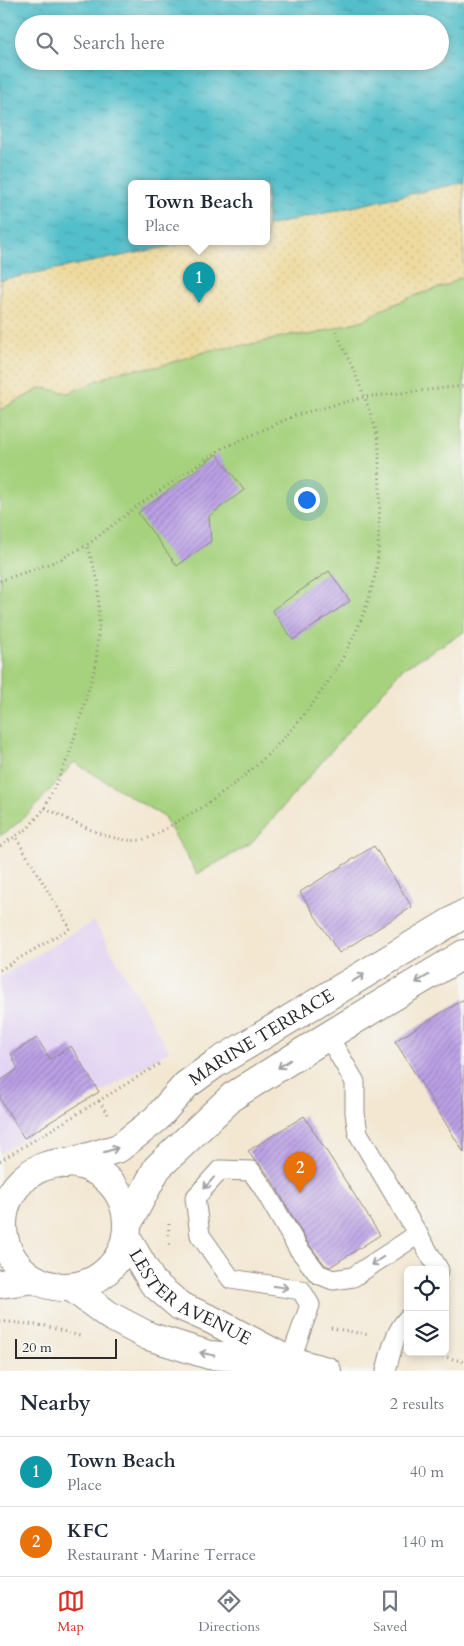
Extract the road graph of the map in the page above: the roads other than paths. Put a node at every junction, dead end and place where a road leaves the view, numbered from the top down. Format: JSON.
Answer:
{"nodes":[{"id":1,"x":464,"y":914,"type":"edge"},
{"id":2,"x":464,"y":954,"type":"edge"},
{"id":3,"x":328,"y":1036,"type":"junction"},
{"id":4,"x":65,"y":1164,"type":"junction"},
{"id":5,"x":2,"y":1214,"type":"edge"},
{"id":6,"x":127,"y":1231,"type":"junction"},
{"id":7,"x":418,"y":1234,"type":"junction"},
{"id":8,"x":437,"y":1266,"type":"edge"},
{"id":9,"x":35,"y":1280,"type":"junction"},
{"id":10,"x":0,"y":1284,"type":"edge"},
{"id":11,"x":71,"y":1287,"type":"junction"},
{"id":12,"x":404,"y":1323,"type":"edge"},
{"id":13,"x":290,"y":1361,"type":"junction"},
{"id":14,"x":327,"y":1371,"type":"edge"},
{"id":15,"x":386,"y":1371,"type":"edge"}],
"edges":[{"from":4,"to":1,"type":"main road","name":"MARINE TERRACE","one_way":true},
{"from":2,"to":3,"type":"main road","name":"MARINE TERRACE","one_way":true},
{"from":3,"to":6,"type":"main road","name":"MARINE TERRACE","one_way":true},
{"from":3,"to":7,"type":"lane"},
{"from":4,"to":5,"type":"main road"},
{"from":4,"to":6,"type":"main road"},
{"from":5,"to":9,"type":"main road"},
{"from":6,"to":11,"type":"main road"},
{"from":6,"to":13,"type":"main road","name":"LESTER AVENUE"},
{"from":7,"to":8,"type":"lane"},
{"from":7,"to":13,"type":"lane","one_way":true},
{"from":9,"to":10,"type":"main road"},
{"from":9,"to":11,"type":"main road"},
{"from":13,"to":11,"type":"main road","name":"LESTER AVENUE","one_way":true},
{"from":12,"to":15,"type":"lane"},
{"from":13,"to":14,"type":"main road","name":"LESTER AVENUE"}]}
